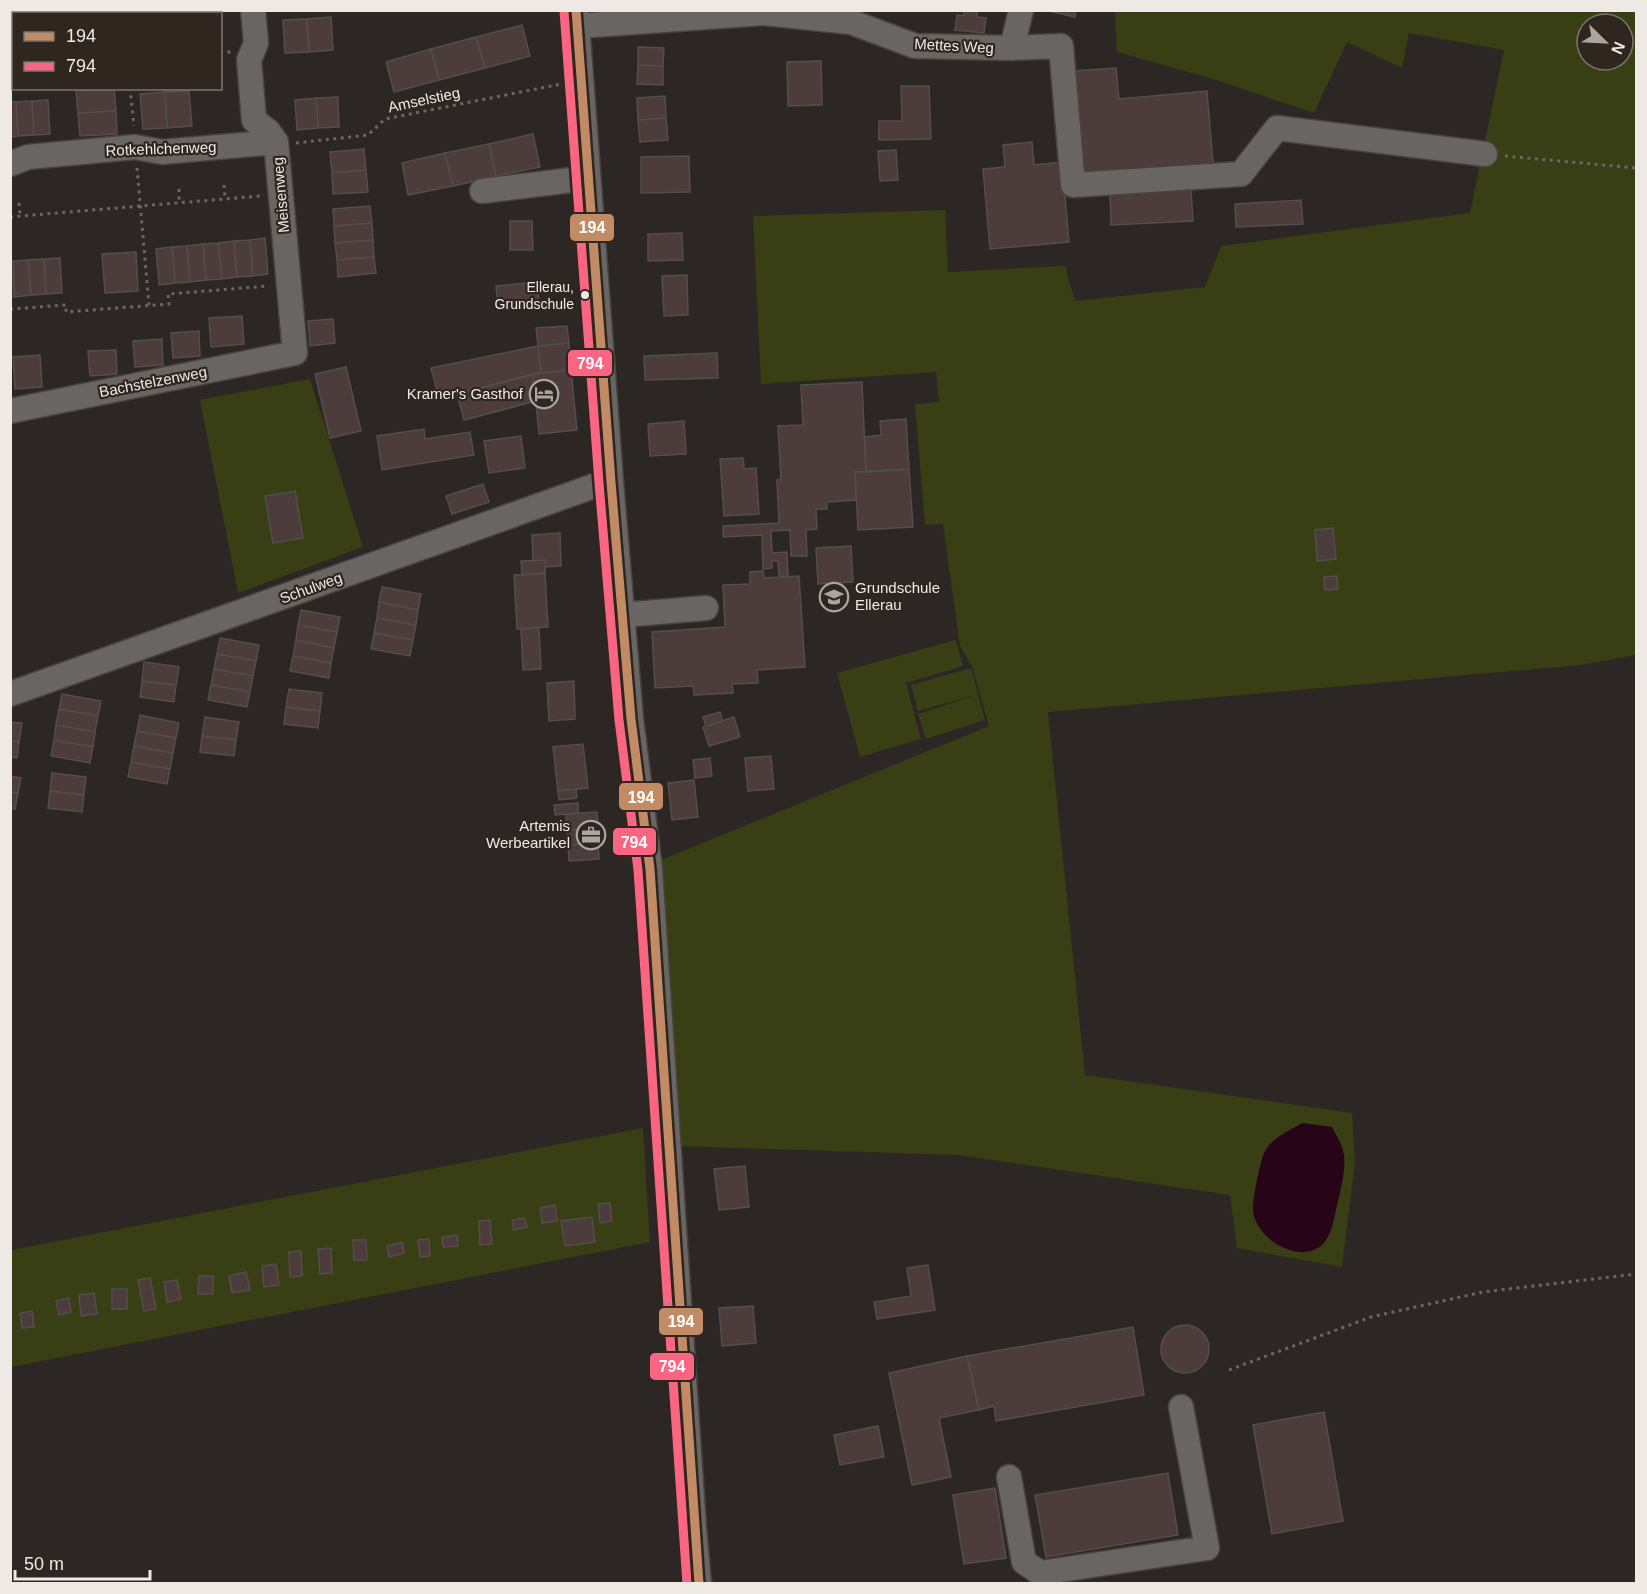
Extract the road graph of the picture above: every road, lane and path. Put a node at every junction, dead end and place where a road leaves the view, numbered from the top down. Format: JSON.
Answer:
{"nodes":[{"id":1,"x":253,"y":10,"type":"edge"},
{"id":2,"x":1021,"y":10,"type":"edge"},
{"id":3,"x":577,"y":18,"type":"edge"},
{"id":4,"x":1012,"y":48,"type":"junction"},
{"id":5,"x":581,"y":79,"type":"junction"},
{"id":6,"x":130,"y":90,"type":"edge"},
{"id":7,"x":276,"y":142,"type":"junction"},
{"id":8,"x":135,"y":147,"type":"junction"},
{"id":9,"x":1485,"y":154,"type":"joint"},
{"id":10,"x":10,"y":164,"type":"edge"},
{"id":11,"x":1636,"y":168,"type":"edge"},
{"id":12,"x":588,"y":178,"type":"junction"},
{"id":13,"x":224,"y":185,"type":"dead end"},
{"id":14,"x":179,"y":189,"type":"dead end"},
{"id":15,"x":482,"y":190,"type":"dead end"},
{"id":16,"x":280,"y":194,"type":"junction"},
{"id":17,"x":225,"y":199,"type":"junction"},
{"id":18,"x":179,"y":203,"type":"junction"},
{"id":19,"x":19,"y":204,"type":"dead end"},
{"id":20,"x":141,"y":206,"type":"junction"},
{"id":21,"x":20,"y":216,"type":"junction"},
{"id":22,"x":10,"y":217,"type":"edge"},
{"id":23,"x":289,"y":285,"type":"junction"},
{"id":24,"x":149,"y":305,"type":"junction"},
{"id":25,"x":10,"y":309,"type":"edge"},
{"id":26,"x":295,"y":353,"type":"joint"},
{"id":27,"x":10,"y":411,"type":"edge"},
{"id":28,"x":611,"y":482,"type":"junction"},
{"id":29,"x":706,"y":608,"type":"dead end"},
{"id":30,"x":622,"y":615,"type":"junction"},
{"id":31,"x":10,"y":694,"type":"edge"},
{"id":32,"x":1636,"y":1274,"type":"edge"},
{"id":33,"x":1229,"y":1370,"type":"dead end"},
{"id":34,"x":1181,"y":1407,"type":"dead end"},
{"id":35,"x":1009,"y":1477,"type":"dead end"},
{"id":36,"x":699,"y":1584,"type":"edge"}],
"edges":[{"from":1,"to":7,"type":"street","name":"Meisenweg"},
{"from":2,"to":4,"type":"street"},
{"from":3,"to":4,"type":"street","name":"Mettes Weg"},
{"from":3,"to":5,"type":"street"},
{"from":4,"to":9,"type":"street","name":"Mettes Weg"},
{"from":5,"to":7,"type":"path","name":"Amselstieg"},
{"from":5,"to":12,"type":"street"},
{"from":6,"to":8,"type":"path"},
{"from":7,"to":8,"type":"street","name":"Rotkehlchenweg"},
{"from":7,"to":16,"type":"street","name":"Meisenweg"},
{"from":8,"to":10,"type":"street","name":"Rotkehlchenweg"},
{"from":8,"to":20,"type":"path"},
{"from":9,"to":11,"type":"path"},
{"from":12,"to":15,"type":"street"},
{"from":12,"to":28,"type":"street"},
{"from":13,"to":17,"type":"path"},
{"from":14,"to":18,"type":"path"},
{"from":16,"to":17,"type":"path"},
{"from":16,"to":23,"type":"street","name":"Meisenweg"},
{"from":17,"to":18,"type":"path"},
{"from":18,"to":20,"type":"path"},
{"from":19,"to":21,"type":"path"},
{"from":20,"to":21,"type":"path"},
{"from":20,"to":24,"type":"path"},
{"from":21,"to":22,"type":"path"},
{"from":23,"to":24,"type":"path"},
{"from":23,"to":26,"type":"street","name":"Meisenweg"},
{"from":24,"to":25,"type":"path"},
{"from":26,"to":27,"type":"street","name":"Bachstelzenweg"},
{"from":28,"to":30,"type":"street"},
{"from":28,"to":31,"type":"street","name":"Schulweg"},
{"from":29,"to":30,"type":"street"},
{"from":30,"to":36,"type":"street"},
{"from":32,"to":33,"type":"path"},
{"from":34,"to":35,"type":"street"}]}
